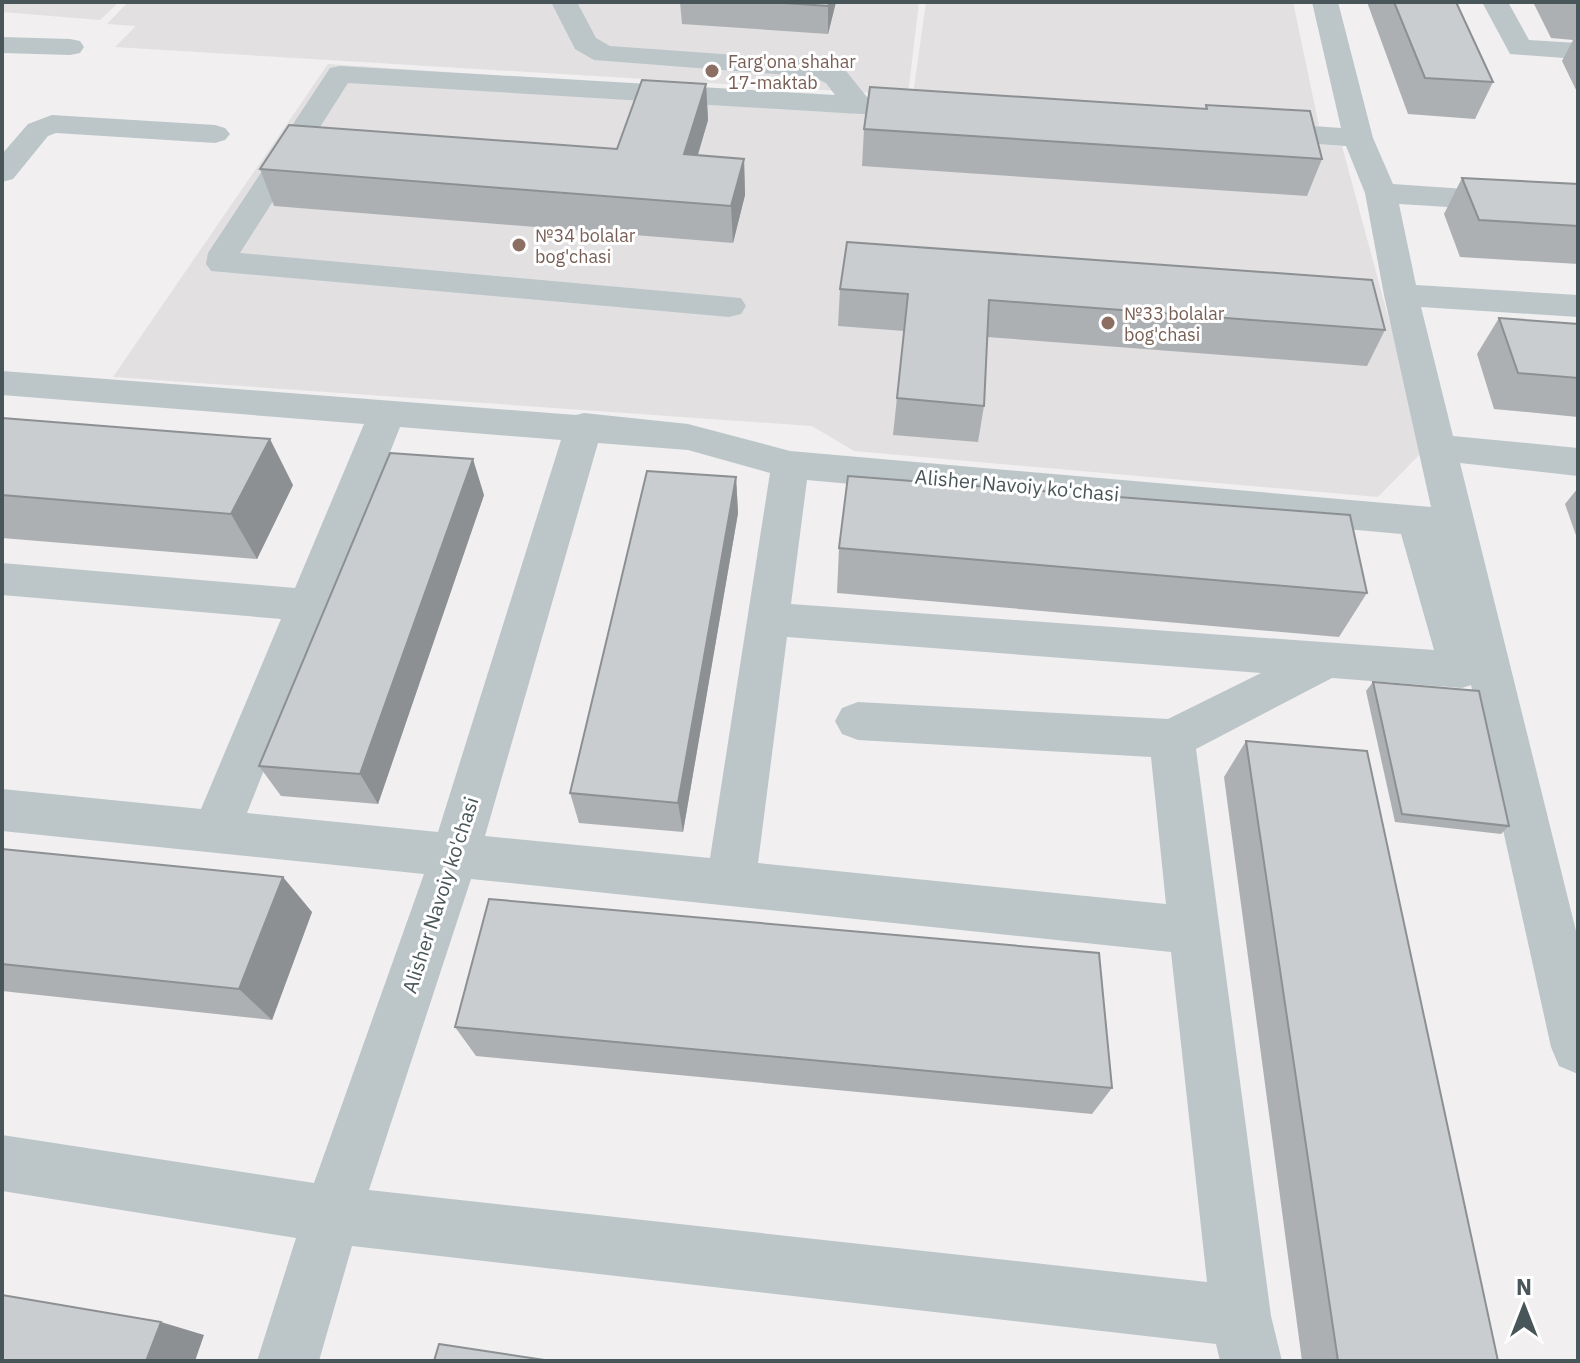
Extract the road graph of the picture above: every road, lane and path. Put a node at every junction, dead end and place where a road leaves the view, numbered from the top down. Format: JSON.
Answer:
{"nodes":[{"id":1,"x":564,"y":2,"type":"edge"},
{"id":2,"x":1325,"y":2,"type":"edge"},
{"id":3,"x":1495,"y":2,"type":"edge"},
{"id":4,"x":2,"y":45,"type":"edge"},
{"id":5,"x":70,"y":47,"type":"dead end"},
{"id":6,"x":1578,"y":51,"type":"edge"},
{"id":7,"x":858,"y":105,"type":"junction"},
{"id":8,"x":952,"y":111,"type":"edge"},
{"id":9,"x":1233,"y":129,"type":"edge"},
{"id":10,"x":215,"y":134,"type":"dead end"},
{"id":11,"x":1358,"y":138,"type":"junction"},
{"id":12,"x":2,"y":173,"type":"edge"},
{"id":13,"x":1381,"y":193,"type":"junction"},
{"id":14,"x":1578,"y":206,"type":"edge"},
{"id":15,"x":1401,"y":295,"type":"junction"},
{"id":16,"x":729,"y":306,"type":"dead end"},
{"id":17,"x":1578,"y":306,"type":"edge"},
{"id":18,"x":2,"y":383,"type":"edge"},
{"id":19,"x":387,"y":413,"type":"junction"},
{"id":20,"x":584,"y":426,"type":"junction"},
{"id":21,"x":1439,"y":448,"type":"junction"},
{"id":22,"x":1578,"y":462,"type":"edge"},
{"id":23,"x":790,"y":465,"type":"junction"},
{"id":24,"x":1436,"y":522,"type":"junction"},
{"id":25,"x":2,"y":579,"type":"edge"},
{"id":26,"x":306,"y":605,"type":"junction"},
{"id":27,"x":768,"y":619,"type":"junction"},
{"id":28,"x":1327,"y":660,"type":"junction"},
{"id":29,"x":858,"y":721,"type":"dead end"},
{"id":30,"x":1172,"y":739,"type":"junction"},
{"id":31,"x":2,"y":810,"type":"edge"},
{"id":32,"x":215,"y":832,"type":"junction"},
{"id":33,"x":455,"y":855,"type":"junction"},
{"id":34,"x":731,"y":883,"type":"junction"},
{"id":35,"x":1194,"y":931,"type":"junction"},
{"id":36,"x":1578,"y":1047,"type":"edge"},
{"id":37,"x":2,"y":1163,"type":"edge"},
{"id":38,"x":332,"y":1215,"type":"junction"},
{"id":39,"x":1246,"y":1339,"type":"edge"},
{"id":40,"x":288,"y":1361,"type":"edge"}],
"edges":[{"from":1,"to":7,"type":"street"},
{"from":2,"to":11,"type":"street"},
{"from":3,"to":6,"type":"street"},
{"from":4,"to":5,"type":"street"},
{"from":7,"to":8,"type":"street"},
{"from":7,"to":16,"type":"street"},
{"from":9,"to":11,"type":"street"},
{"from":10,"to":12,"type":"street"},
{"from":11,"to":13,"type":"street"},
{"from":13,"to":14,"type":"street"},
{"from":13,"to":15,"type":"street"},
{"from":15,"to":17,"type":"street"},
{"from":15,"to":21,"type":"street"},
{"from":18,"to":19,"type":"street","name":"Alisher Navoiy ko'chasi"},
{"from":19,"to":20,"type":"street","name":"Alisher Navoiy ko'chasi"},
{"from":19,"to":26,"type":"street"},
{"from":20,"to":23,"type":"street","name":"Alisher Navoiy ko'chasi"},
{"from":20,"to":33,"type":"street","name":"Alisher Navoiy ko'chasi"},
{"from":21,"to":22,"type":"street"},
{"from":21,"to":24,"type":"street"},
{"from":23,"to":24,"type":"street","name":"Alisher Navoiy ko'chasi"},
{"from":23,"to":27,"type":"street"},
{"from":24,"to":28,"type":"street"},
{"from":24,"to":36,"type":"street"},
{"from":25,"to":26,"type":"street"},
{"from":26,"to":32,"type":"street"},
{"from":27,"to":28,"type":"street"},
{"from":27,"to":34,"type":"street"},
{"from":28,"to":30,"type":"street"},
{"from":29,"to":30,"type":"street"},
{"from":30,"to":35,"type":"street"},
{"from":31,"to":32,"type":"street"},
{"from":32,"to":33,"type":"street"},
{"from":33,"to":34,"type":"street"},
{"from":33,"to":38,"type":"street","name":"Alisher Navoiy ko'chasi"},
{"from":34,"to":35,"type":"street"},
{"from":35,"to":39,"type":"street"},
{"from":37,"to":38,"type":"street"},
{"from":38,"to":39,"type":"street"},
{"from":38,"to":40,"type":"street","name":"Alisher Navoiy ko'chasi"}]}
